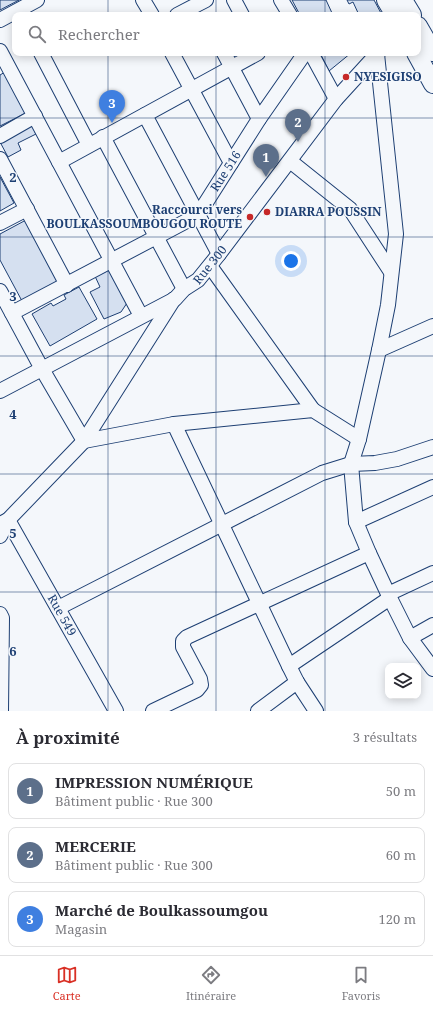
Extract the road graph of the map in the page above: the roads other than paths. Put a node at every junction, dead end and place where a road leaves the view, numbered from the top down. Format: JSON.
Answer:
{"nodes":[{"id":1,"x":37,"y":0,"type":"edge"},
{"id":2,"x":143,"y":0,"type":"edge"},
{"id":3,"x":234,"y":0,"type":"edge"},
{"id":4,"x":281,"y":0,"type":"edge"},
{"id":5,"x":386,"y":0,"type":"edge"},
{"id":6,"x":403,"y":0,"type":"edge"},
{"id":7,"x":201,"y":5,"type":"edge"},
{"id":8,"x":20,"y":12,"type":"edge"},
{"id":9,"x":150,"y":12,"type":"edge"},
{"id":10,"x":184,"y":12,"type":"edge"},
{"id":11,"x":240,"y":12,"type":"edge"},
{"id":12,"x":288,"y":12,"type":"edge"},
{"id":13,"x":392,"y":12,"type":"edge"},
{"id":14,"x":410,"y":12,"type":"edge"},
{"id":15,"x":12,"y":15,"type":"edge"},
{"id":16,"x":0,"y":20,"type":"edge"},
{"id":17,"x":421,"y":31,"type":"edge"},
{"id":18,"x":0,"y":50,"type":"edge"},
{"id":19,"x":433,"y":52,"type":"edge"},
{"id":20,"x":43,"y":56,"type":"edge"},
{"id":21,"x":174,"y":56,"type":"edge"},
{"id":22,"x":226,"y":56,"type":"edge"},
{"id":23,"x":253,"y":56,"type":"edge"},
{"id":24,"x":303,"y":56,"type":"edge"},
{"id":25,"x":313,"y":56,"type":"edge"},
{"id":26,"x":375,"y":56,"type":"edge"},
{"id":27,"x":377,"y":56,"type":"edge"},
{"id":28,"x":418,"y":56,"type":"edge"},
{"id":29,"x":232,"y":68,"type":"junction"},
{"id":30,"x":433,"y":84,"type":"edge"},
{"id":31,"x":192,"y":89,"type":"junction"},
{"id":32,"x":336,"y":99,"type":"junction"},
{"id":33,"x":145,"y":115,"type":"junction"},
{"id":34,"x":35,"y":116,"type":"junction"},
{"id":35,"x":259,"y":119,"type":"junction"},
{"id":36,"x":0,"y":136,"type":"edge"},
{"id":37,"x":103,"y":137,"type":"junction"},
{"id":38,"x":89,"y":145,"type":"junction"},
{"id":39,"x":0,"y":159,"type":"edge"},
{"id":40,"x":290,"y":161,"type":"junction"},
{"id":41,"x":59,"y":162,"type":"junction"},
{"id":42,"x":231,"y":163,"type":"junction"},
{"id":43,"x":27,"y":209,"type":"junction"},
{"id":44,"x":198,"y":215,"type":"junction"},
{"id":45,"x":0,"y":223,"type":"edge"},
{"id":46,"x":156,"y":237,"type":"junction"},
{"id":47,"x":219,"y":254,"type":"junction"},
{"id":48,"x":112,"y":261,"type":"junction"},
{"id":49,"x":210,"y":266,"type":"junction"},
{"id":50,"x":392,"y":272,"type":"junction"},
{"id":51,"x":67,"y":285,"type":"junction"},
{"id":52,"x":0,"y":291,"type":"edge"},
{"id":53,"x":179,"y":294,"type":"junction"},
{"id":54,"x":12,"y":314,"type":"junction"},
{"id":55,"x":141,"y":316,"type":"junction"},
{"id":56,"x":433,"y":326,"type":"edge"},
{"id":57,"x":379,"y":350,"type":"junction"},
{"id":58,"x":42,"y":369,"type":"junction"},
{"id":59,"x":0,"y":391,"type":"edge"},
{"id":60,"x":313,"y":410,"type":"junction"},
{"id":61,"x":174,"y":424,"type":"junction"},
{"id":62,"x":359,"y":439,"type":"junction"},
{"id":63,"x":84,"y":441,"type":"junction"},
{"id":64,"x":433,"y":447,"type":"edge"},
{"id":65,"x":351,"y":464,"type":"junction"},
{"id":66,"x":433,"y":487,"type":"edge"},
{"id":67,"x":4,"y":522,"type":"edge"},
{"id":68,"x":356,"y":522,"type":"junction"},
{"id":69,"x":221,"y":524,"type":"junction"},
{"id":70,"x":0,"y":536,"type":"edge"},
{"id":71,"x":369,"y":553,"type":"junction"},
{"id":72,"x":433,"y":573,"type":"edge"},
{"id":73,"x":389,"y":596,"type":"junction"},
{"id":74,"x":259,"y":604,"type":"junction"},
{"id":75,"x":58,"y":608,"type":"junction"},
{"id":76,"x":0,"y":614,"type":"edge"},
{"id":77,"x":433,"y":625,"type":"edge"},
{"id":78,"x":410,"y":638,"type":"junction"},
{"id":79,"x":289,"y":666,"type":"junction"},
{"id":80,"x":433,"y":669,"type":"edge"},
{"id":81,"x":297,"y":682,"type":"junction"},
{"id":82,"x":1,"y":711,"type":"edge"},
{"id":83,"x":116,"y":711,"type":"edge"},
{"id":84,"x":153,"y":711,"type":"edge"},
{"id":85,"x":258,"y":711,"type":"edge"},
{"id":86,"x":316,"y":711,"type":"edge"}],
"edges":[{"from":1,"to":8,"type":"street"},
{"from":2,"to":9,"type":"street"},
{"from":3,"to":11,"type":"street"},
{"from":4,"to":12,"type":"street"},
{"from":5,"to":13,"type":"main road"},
{"from":6,"to":14,"type":"main road"},
{"from":7,"to":10,"type":"street"},
{"from":15,"to":16,"type":"street"},
{"from":17,"to":19,"type":"main road"},
{"from":18,"to":34,"type":"street"},
{"from":20,"to":38,"type":"street"},
{"from":21,"to":31,"type":"street"},
{"from":22,"to":29,"type":"street"},
{"from":23,"to":29,"type":"street"},
{"from":24,"to":35,"type":"street","name":"Rue 516"},
{"from":25,"to":32,"type":"street"},
{"from":26,"to":32,"type":"street","name":"Rue 300"},
{"from":27,"to":50,"type":"street"},
{"from":28,"to":30,"type":"main road"},
{"from":29,"to":31,"type":"street"},
{"from":29,"to":35,"type":"street"},
{"from":31,"to":33,"type":"street"},
{"from":31,"to":42,"type":"street"},
{"from":32,"to":40,"type":"street","name":"Rue 300"},
{"from":33,"to":37,"type":"street"},
{"from":33,"to":44,"type":"street"},
{"from":34,"to":36,"type":"street"},
{"from":34,"to":41,"type":"street"},
{"from":35,"to":42,"type":"street","name":"Rue 516"},
{"from":37,"to":38,"type":"street"},
{"from":37,"to":46,"type":"street"},
{"from":38,"to":41,"type":"street"},
{"from":39,"to":43,"type":"street"},
{"from":40,"to":47,"type":"street","name":"Rue 300"},
{"from":40,"to":50,"type":"street"},
{"from":41,"to":48,"type":"street"},
{"from":42,"to":44,"type":"street","name":"Rue 516"},
{"from":43,"to":45,"type":"street"},
{"from":43,"to":51,"type":"street"},
{"from":44,"to":46,"type":"street","name":"Rue 516"},
{"from":44,"to":47,"type":"street"},
{"from":46,"to":48,"type":"street","name":"Rue 516"},
{"from":46,"to":53,"type":"street"},
{"from":47,"to":49,"type":"street","name":"Rue 300"},
{"from":48,"to":51,"type":"street","name":"Rue 516"},
{"from":48,"to":55,"type":"street"},
{"from":49,"to":53,"type":"street","name":"Rue 300"},
{"from":49,"to":60,"type":"street"},
{"from":50,"to":57,"type":"street"},
{"from":51,"to":54,"type":"street","name":"Rue 516"},
{"from":52,"to":54,"type":"street"},
{"from":53,"to":55,"type":"street","name":"Rue 300"},
{"from":53,"to":63,"type":"street"},
{"from":54,"to":58,"type":"street"},
{"from":55,"to":58,"type":"street","name":"Rue 300"},
{"from":56,"to":57,"type":"street"},
{"from":57,"to":62,"type":"street"},
{"from":58,"to":59,"type":"street","name":"Rue 300"},
{"from":58,"to":63,"type":"street"},
{"from":60,"to":61,"type":"street"},
{"from":60,"to":62,"type":"street"},
{"from":61,"to":63,"type":"street"},
{"from":61,"to":69,"type":"street"},
{"from":62,"to":65,"type":"street"},
{"from":63,"to":67,"type":"street"},
{"from":64,"to":65,"type":"street"},
{"from":65,"to":68,"type":"street"},
{"from":65,"to":69,"type":"street"},
{"from":66,"to":68,"type":"street"},
{"from":67,"to":70,"type":"street"},
{"from":67,"to":75,"type":"street","name":"Rue 549"},
{"from":68,"to":71,"type":"street"},
{"from":69,"to":74,"type":"street"},
{"from":69,"to":75,"type":"street"},
{"from":71,"to":73,"type":"street"},
{"from":71,"to":74,"type":"street"},
{"from":72,"to":73,"type":"street"},
{"from":73,"to":78,"type":"street"},
{"from":73,"to":79,"type":"street"},
{"from":74,"to":79,"type":"street"},
{"from":74,"to":84,"type":"street"},
{"from":75,"to":83,"type":"street","name":"Rue 549"},
{"from":76,"to":82,"type":"street"},
{"from":77,"to":78,"type":"street"},
{"from":78,"to":80,"type":"street"},
{"from":79,"to":81,"type":"street"},
{"from":81,"to":85,"type":"street"},
{"from":81,"to":86,"type":"street"}]}
